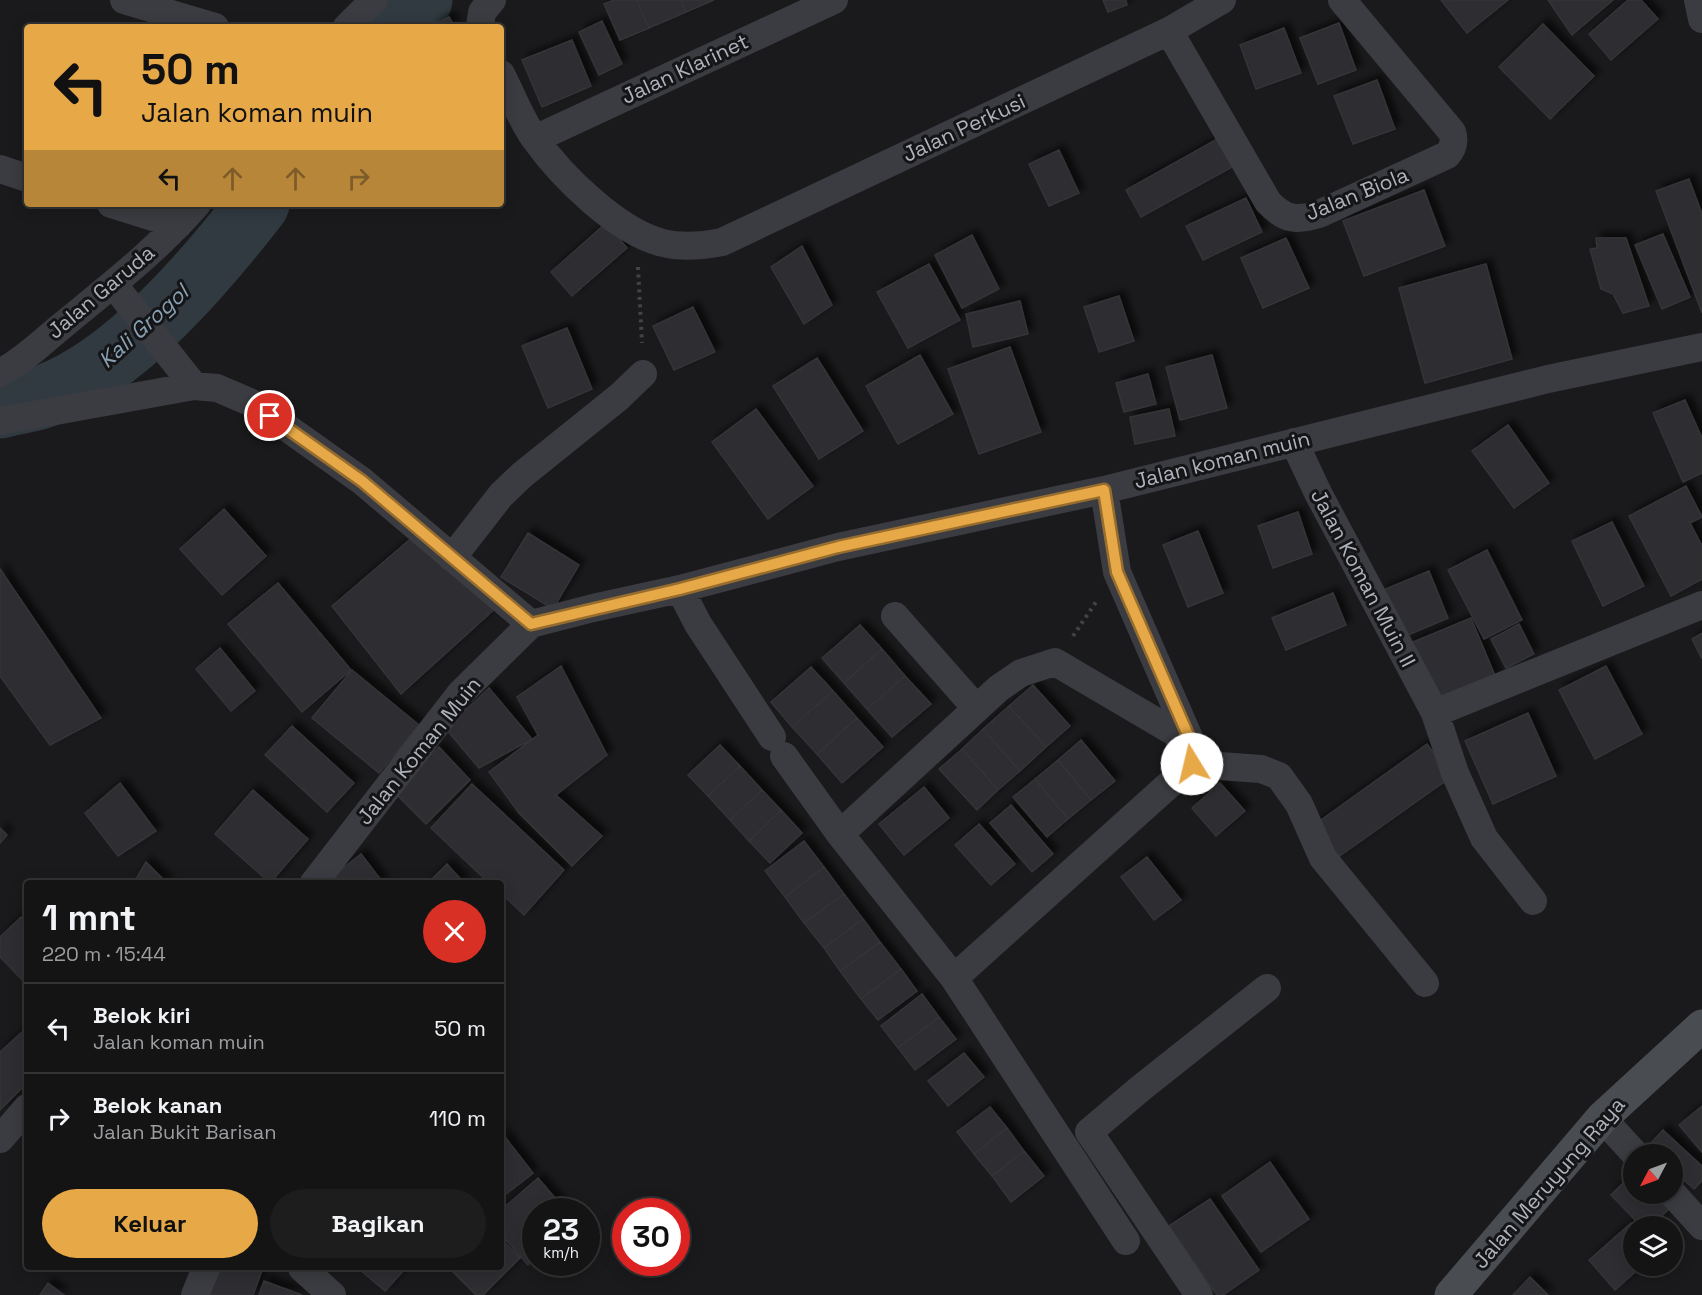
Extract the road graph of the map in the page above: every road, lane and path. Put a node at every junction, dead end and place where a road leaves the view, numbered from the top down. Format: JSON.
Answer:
{"nodes":[{"id":1,"x":124,"y":0,"type":"edge"},
{"id":2,"x":374,"y":0,"type":"edge"},
{"id":3,"x":492,"y":0,"type":"edge"},
{"id":4,"x":834,"y":0,"type":"edge"},
{"id":5,"x":1221,"y":0,"type":"edge"},
{"id":6,"x":1342,"y":0,"type":"edge"},
{"id":7,"x":1698,"y":0,"type":"edge"},
{"id":8,"x":1702,"y":19,"type":"edge"},
{"id":9,"x":205,"y":24,"type":"edge"},
{"id":10,"x":350,"y":24,"type":"edge"},
{"id":11,"x":480,"y":24,"type":"edge"},
{"id":12,"x":1169,"y":31,"type":"junction"},
{"id":13,"x":504,"y":80,"type":"edge"},
{"id":14,"x":535,"y":139,"type":"junction"},
{"id":15,"x":0,"y":169,"type":"edge"},
{"id":16,"x":24,"y":177,"type":"edge"},
{"id":17,"x":121,"y":207,"type":"edge"},
{"id":18,"x":194,"y":207,"type":"edge"},
{"id":19,"x":178,"y":225,"type":"junction"},
{"id":20,"x":636,"y":233,"type":"junction"},
{"id":21,"x":113,"y":284,"type":"junction"},
{"id":22,"x":1702,"y":347,"type":"edge"},
{"id":23,"x":0,"y":373,"type":"edge"},
{"id":24,"x":643,"y":375,"type":"joint"},
{"id":25,"x":194,"y":386,"type":"junction"},
{"id":26,"x":0,"y":421,"type":"edge"},
{"id":27,"x":1294,"y":442,"type":"junction"},
{"id":28,"x":1104,"y":490,"type":"junction"},
{"id":29,"x":452,"y":558,"type":"junction"},
{"id":30,"x":1117,"y":572,"type":"junction"},
{"id":31,"x":680,"y":589,"type":"junction"},
{"id":32,"x":1702,"y":605,"type":"edge"},
{"id":33,"x":895,"y":616,"type":"dead end"},
{"id":34,"x":531,"y":624,"type":"junction"},
{"id":35,"x":1055,"y":662,"type":"junction"},
{"id":36,"x":976,"y":708,"type":"junction"},
{"id":37,"x":1435,"y":713,"type":"junction"},
{"id":38,"x":1192,"y":753,"type":"junction"},
{"id":39,"x":840,"y":834,"type":"junction"},
{"id":40,"x":315,"y":880,"type":"edge"},
{"id":41,"x":1533,"y":901,"type":"dead end"},
{"id":42,"x":954,"y":978,"type":"junction"},
{"id":43,"x":1425,"y":983,"type":"dead end"},
{"id":44,"x":1267,"y":987,"type":"dead end"},
{"id":45,"x":1702,"y":1026,"type":"edge"},
{"id":46,"x":24,"y":1111,"type":"edge"},
{"id":47,"x":1602,"y":1118,"type":"junction"},
{"id":48,"x":0,"y":1138,"type":"edge"},
{"id":49,"x":1626,"y":1144,"type":"edge"},
{"id":50,"x":1682,"y":1204,"type":"edge"},
{"id":51,"x":1702,"y":1226,"type":"edge"},
{"id":52,"x":1126,"y":1241,"type":"dead end"},
{"id":53,"x":205,"y":1270,"type":"edge"},
{"id":54,"x":304,"y":1270,"type":"edge"},
{"id":55,"x":195,"y":1295,"type":"edge"},
{"id":56,"x":332,"y":1295,"type":"edge"},
{"id":57,"x":1199,"y":1295,"type":"edge"},
{"id":58,"x":1451,"y":1295,"type":"edge"}],
"edges":[{"from":1,"to":9,"type":"street"},
{"from":2,"to":10,"type":"street"},
{"from":3,"to":11,"type":"street"},
{"from":4,"to":14,"type":"street","name":"Jalan Klarinet"},
{"from":5,"to":12,"type":"street","name":"Jalan Perkusi"},
{"from":6,"to":12,"type":"street","name":"Jalan Biola"},
{"from":7,"to":8,"type":"street"},
{"from":12,"to":20,"type":"street","name":"Jalan Perkusi"},
{"from":13,"to":14,"type":"street","name":"Jalan Perkusi"},
{"from":14,"to":20,"type":"street","name":"Jalan Perkusi"},
{"from":15,"to":16,"type":"street"},
{"from":17,"to":19,"type":"street"},
{"from":18,"to":19,"type":"street","name":"Jalan Garuda"},
{"from":19,"to":21,"type":"street","name":"Jalan Garuda"},
{"from":20,"to":24,"type":"path"},
{"from":21,"to":23,"type":"street","name":"Jalan Garuda"},
{"from":21,"to":25,"type":"street"},
{"from":22,"to":27,"type":"street","name":"Jalan koman muin"},
{"from":24,"to":29,"type":"street"},
{"from":25,"to":26,"type":"street"},
{"from":25,"to":29,"type":"street"},
{"from":27,"to":28,"type":"street","name":"Jalan koman muin"},
{"from":27,"to":37,"type":"street","name":"Jalan Koman Muin II"},
{"from":28,"to":30,"type":"street"},
{"from":28,"to":31,"type":"street","name":"Jalan koman muin"},
{"from":29,"to":34,"type":"street"},
{"from":30,"to":35,"type":"path"},
{"from":30,"to":38,"type":"street"},
{"from":31,"to":34,"type":"street","name":"Jalan koman muin"},
{"from":31,"to":39,"type":"street"},
{"from":32,"to":37,"type":"street"},
{"from":33,"to":36,"type":"street"},
{"from":34,"to":40,"type":"street","name":"Jalan Koman Muin"},
{"from":35,"to":36,"type":"street"},
{"from":35,"to":38,"type":"street"},
{"from":36,"to":39,"type":"street"},
{"from":37,"to":41,"type":"street","name":"Jalan Koman Muin II"},
{"from":38,"to":42,"type":"street"},
{"from":38,"to":43,"type":"street"},
{"from":39,"to":42,"type":"street"},
{"from":42,"to":52,"type":"street"},
{"from":44,"to":57,"type":"street"},
{"from":45,"to":47,"type":"main road","name":"Jalan Meruyung Raya"},
{"from":46,"to":48,"type":"street"},
{"from":47,"to":49,"type":"street"},
{"from":47,"to":58,"type":"main road","name":"Jalan Meruyung Raya"},
{"from":50,"to":51,"type":"street"},
{"from":53,"to":55,"type":"street"},
{"from":54,"to":56,"type":"street"}]}
